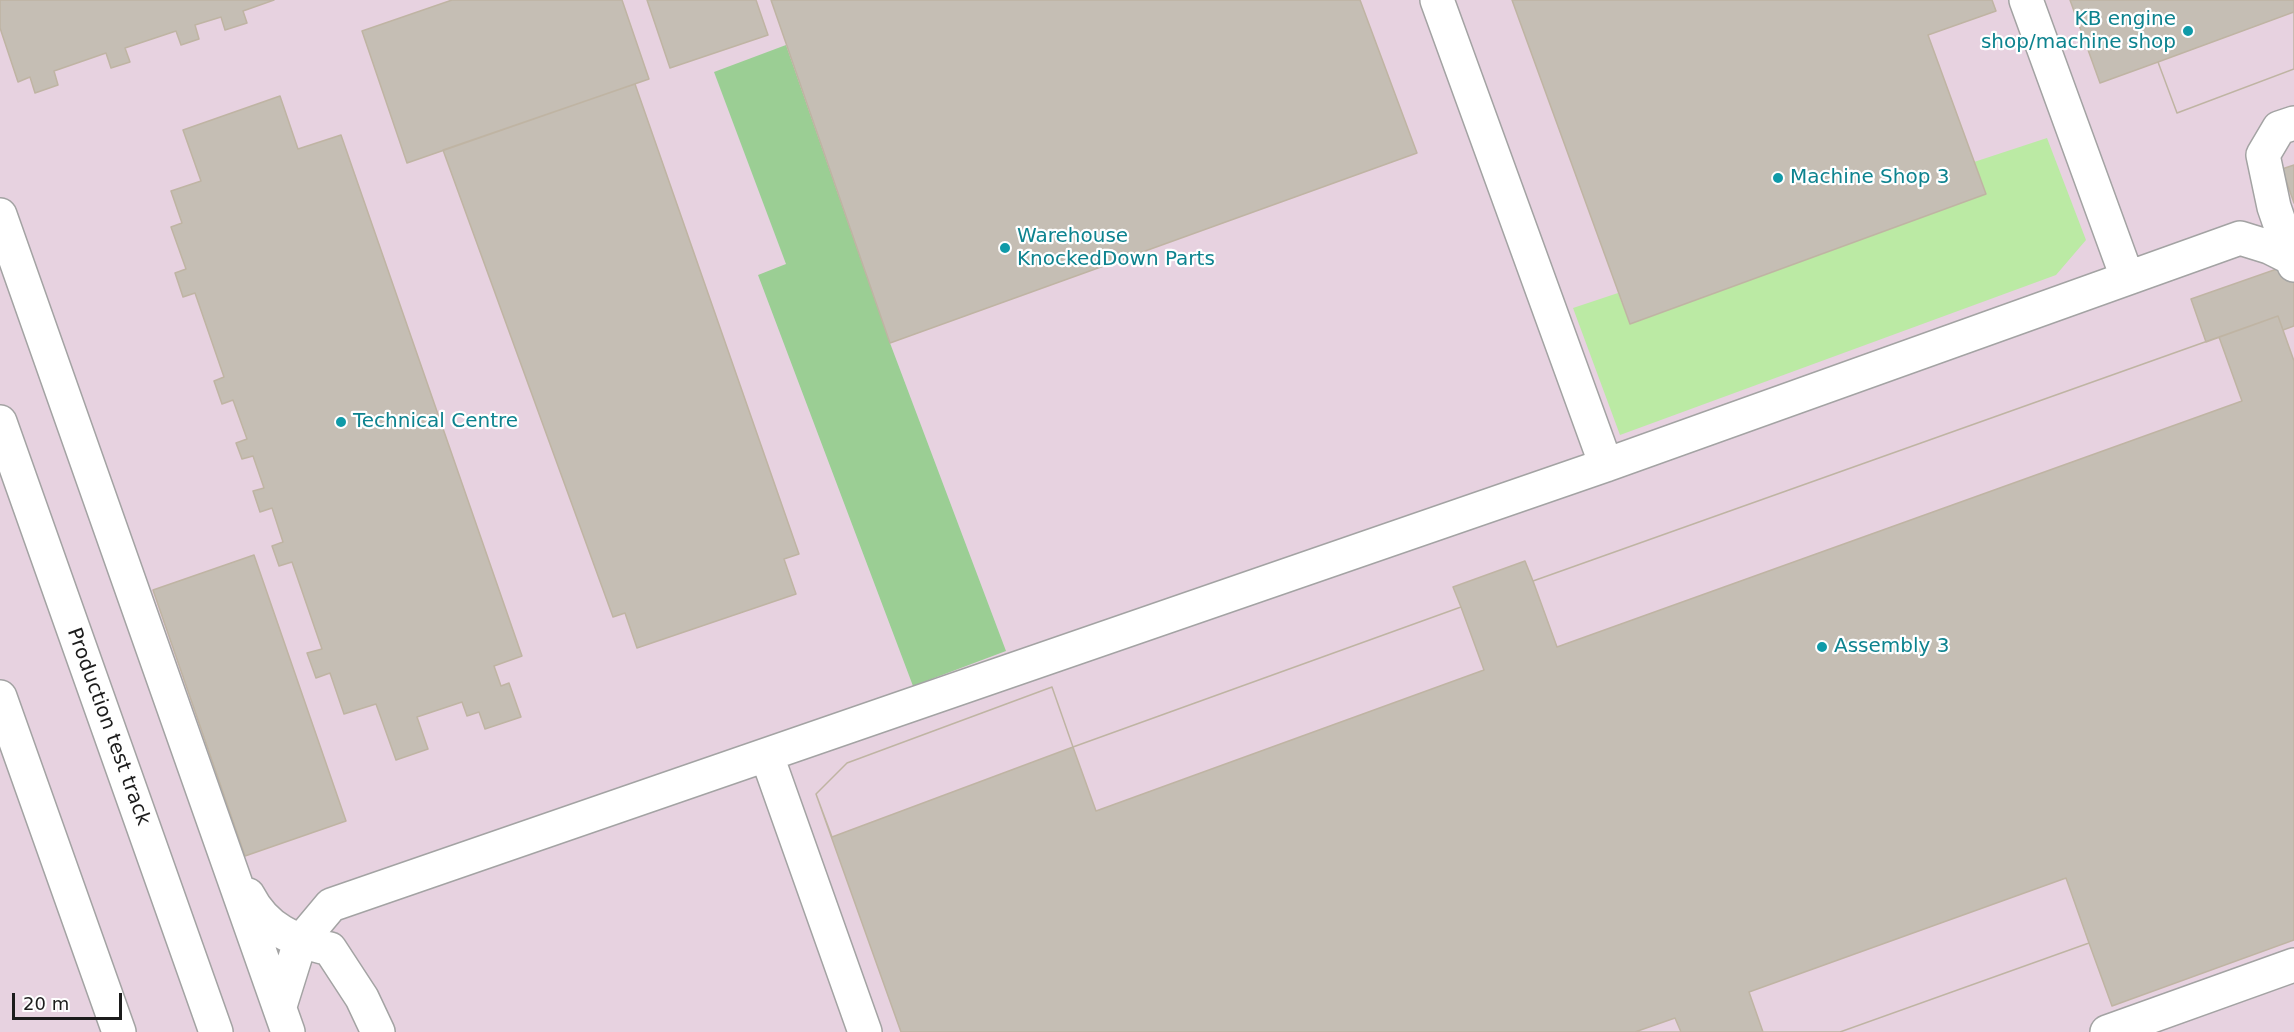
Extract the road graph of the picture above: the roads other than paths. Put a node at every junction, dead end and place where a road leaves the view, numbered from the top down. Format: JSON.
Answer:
{"nodes":[{"id":1,"x":1437,"y":0,"type":"edge"},
{"id":2,"x":2026,"y":0,"type":"edge"},
{"id":3,"x":2294,"y":123,"type":"edge"},
{"id":4,"x":2263,"y":155,"type":"junction"},
{"id":5,"x":0,"y":215,"type":"edge"},
{"id":6,"x":2240,"y":238,"type":"junction"},
{"id":7,"x":2293,"y":262,"type":"edge"},
{"id":8,"x":2127,"y":277,"type":"junction"},
{"id":9,"x":0,"y":422,"type":"edge"},
{"id":10,"x":1606,"y":465,"type":"junction"},
{"id":11,"x":0,"y":697,"type":"edge"},
{"id":12,"x":766,"y":756,"type":"junction"},
{"id":13,"x":226,"y":856,"type":"junction"},
{"id":14,"x":300,"y":942,"type":"junction"},
{"id":15,"x":2294,"y":965,"type":"edge"},
{"id":16,"x":284,"y":1019,"type":"edge"},
{"id":17,"x":119,"y":1032,"type":"edge"},
{"id":18,"x":216,"y":1032,"type":"edge"},
{"id":19,"x":378,"y":1032,"type":"edge"},
{"id":20,"x":865,"y":1032,"type":"edge"},
{"id":21,"x":2108,"y":1032,"type":"edge"}],
"edges":[{"from":1,"to":10,"type":"lane"},
{"from":2,"to":8,"type":"lane"},
{"from":3,"to":4,"type":"lane"},
{"from":4,"to":6,"type":"lane"},
{"from":4,"to":7,"type":"lane"},
{"from":5,"to":13,"type":"lane"},
{"from":6,"to":7,"type":"lane"},
{"from":6,"to":8,"type":"lane"},
{"from":8,"to":10,"type":"lane"},
{"from":9,"to":18,"type":"lane","name":"Production test track"},
{"from":10,"to":12,"type":"lane"},
{"from":11,"to":17,"type":"lane"},
{"from":12,"to":14,"type":"lane"},
{"from":12,"to":20,"type":"lane"},
{"from":13,"to":14,"type":"lane"},
{"from":13,"to":16,"type":"lane"},
{"from":14,"to":16,"type":"lane"},
{"from":14,"to":19,"type":"lane"},
{"from":15,"to":21,"type":"lane"}]}
